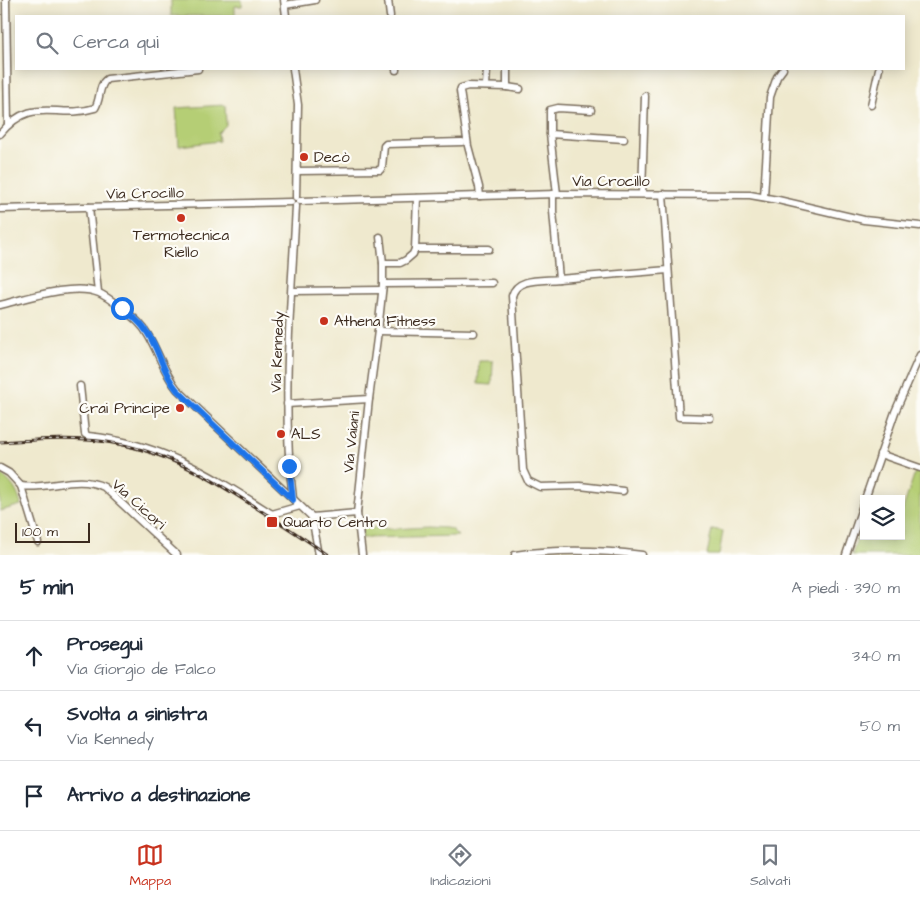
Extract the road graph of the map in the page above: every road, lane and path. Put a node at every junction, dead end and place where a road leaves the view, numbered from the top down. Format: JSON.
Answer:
{"nodes":[{"id":1,"x":6,"y":0,"type":"edge"},
{"id":2,"x":315,"y":0,"type":"edge"},
{"id":3,"x":388,"y":0,"type":"edge"},
{"id":4,"x":284,"y":2,"type":"edge"},
{"id":5,"x":286,"y":15,"type":"edge"},
{"id":6,"x":390,"y":15,"type":"edge"},
{"id":7,"x":189,"y":70,"type":"edge"},
{"id":8,"x":293,"y":70,"type":"edge"},
{"id":9,"x":487,"y":70,"type":"edge"},
{"id":10,"x":507,"y":70,"type":"edge"},
{"id":11,"x":782,"y":70,"type":"edge"},
{"id":12,"x":879,"y":70,"type":"edge"},
{"id":13,"x":486,"y":86,"type":"junction"},
{"id":14,"x":507,"y":87,"type":"junction"},
{"id":15,"x":520,"y":89,"type":"dead end"},
{"id":16,"x":645,"y":96,"type":"dead end"},
{"id":17,"x":871,"y":105,"type":"dead end"},
{"id":18,"x":591,"y":110,"type":"dead end"},
{"id":19,"x":8,"y":125,"type":"junction"},
{"id":20,"x":0,"y":134,"type":"edge"},
{"id":21,"x":550,"y":134,"type":"junction"},
{"id":22,"x":624,"y":139,"type":"dead end"},
{"id":23,"x":462,"y":142,"type":"dead end"},
{"id":24,"x":297,"y":171,"type":"junction"},
{"id":25,"x":555,"y":194,"type":"junction"},
{"id":26,"x":642,"y":194,"type":"junction"},
{"id":27,"x":663,"y":194,"type":"junction"},
{"id":28,"x":480,"y":196,"type":"junction"},
{"id":29,"x":418,"y":198,"type":"junction"},
{"id":30,"x":764,"y":198,"type":"junction"},
{"id":31,"x":296,"y":202,"type":"junction"},
{"id":32,"x":89,"y":207,"type":"junction"},
{"id":33,"x":0,"y":209,"type":"edge"},
{"id":34,"x":920,"y":226,"type":"edge"},
{"id":35,"x":380,"y":237,"type":"dead end"},
{"id":36,"x":415,"y":249,"type":"junction"},
{"id":37,"x":489,"y":249,"type":"dead end"},
{"id":38,"x":382,"y":262,"type":"junction"},
{"id":39,"x":668,"y":270,"type":"junction"},
{"id":40,"x":558,"y":279,"type":"junction"},
{"id":41,"x":492,"y":283,"type":"dead end"},
{"id":42,"x":383,"y":287,"type":"junction"},
{"id":43,"x":292,"y":291,"type":"junction"},
{"id":44,"x":98,"y":292,"type":"junction"},
{"id":45,"x":0,"y":305,"type":"edge"},
{"id":46,"x":378,"y":331,"type":"junction"},
{"id":47,"x":474,"y":332,"type":"dead end"},
{"id":48,"x":920,"y":355,"type":"edge"},
{"id":49,"x":80,"y":386,"type":"dead end"},
{"id":50,"x":368,"y":399,"type":"junction"},
{"id":51,"x":287,"y":404,"type":"junction"},
{"id":52,"x":710,"y":418,"type":"dead end"},
{"id":53,"x":880,"y":454,"type":"junction"},
{"id":54,"x":0,"y":468,"type":"edge"},
{"id":55,"x":920,"y":468,"type":"edge"},
{"id":56,"x":21,"y":486,"type":"junction"},
{"id":57,"x":623,"y":491,"type":"dead end"},
{"id":58,"x":866,"y":495,"type":"edge"},
{"id":59,"x":293,"y":500,"type":"junction"},
{"id":60,"x":300,"y":506,"type":"junction"},
{"id":61,"x":860,"y":512,"type":"edge"},
{"id":62,"x":357,"y":513,"type":"junction"},
{"id":63,"x":312,"y":516,"type":"junction"},
{"id":64,"x":38,"y":542,"type":"dead end"},
{"id":65,"x":177,"y":555,"type":"edge"},
{"id":66,"x":319,"y":555,"type":"edge"},
{"id":67,"x":362,"y":555,"type":"edge"},
{"id":68,"x":515,"y":555,"type":"edge"},
{"id":69,"x":642,"y":555,"type":"edge"},
{"id":70,"x":846,"y":555,"type":"edge"}],
"edges":[{"from":1,"to":19,"type":"street"},
{"from":2,"to":4,"type":"street"},
{"from":3,"to":6,"type":"street"},
{"from":4,"to":5,"type":"street"},
{"from":7,"to":19,"type":"street"},
{"from":8,"to":24,"type":"street","name":"Via Kennedy"},
{"from":9,"to":13,"type":"street"},
{"from":10,"to":14,"type":"street"},
{"from":11,"to":30,"type":"street"},
{"from":12,"to":17,"type":"street"},
{"from":13,"to":14,"type":"street"},
{"from":13,"to":28,"type":"street"},
{"from":14,"to":15,"type":"street"},
{"from":16,"to":26,"type":"street"},
{"from":18,"to":21,"type":"street"},
{"from":19,"to":20,"type":"street"},
{"from":21,"to":22,"type":"street"},
{"from":21,"to":25,"type":"street"},
{"from":23,"to":24,"type":"street"},
{"from":24,"to":31,"type":"street","name":"Via Kennedy"},
{"from":25,"to":26,"type":"street","name":"Via Crocillo"},
{"from":25,"to":28,"type":"street","name":"Via Crocillo"},
{"from":25,"to":40,"type":"street"},
{"from":26,"to":27,"type":"street","name":"Via Crocillo"},
{"from":27,"to":30,"type":"street","name":"Via Crocillo"},
{"from":27,"to":39,"type":"street"},
{"from":28,"to":29,"type":"street","name":"Via Crocillo"},
{"from":29,"to":31,"type":"street","name":"Via Crocillo"},
{"from":29,"to":36,"type":"street"},
{"from":30,"to":34,"type":"street","name":"Via Crocillo"},
{"from":31,"to":32,"type":"street","name":"Via Crocillo"},
{"from":31,"to":43,"type":"street","name":"Via Kennedy"},
{"from":32,"to":33,"type":"street","name":"Via Crocillo"},
{"from":32,"to":44,"type":"street"},
{"from":35,"to":38,"type":"street","name":"Via Vaiani"},
{"from":36,"to":37,"type":"street"},
{"from":36,"to":38,"type":"street"},
{"from":38,"to":42,"type":"street","name":"Via Vaiani"},
{"from":39,"to":40,"type":"street"},
{"from":39,"to":52,"type":"street"},
{"from":40,"to":57,"type":"street"},
{"from":41,"to":42,"type":"street"},
{"from":42,"to":43,"type":"street"},
{"from":42,"to":46,"type":"street","name":"Via Vaiani"},
{"from":43,"to":51,"type":"street","name":"Via Kennedy"},
{"from":44,"to":45,"type":"street"},
{"from":44,"to":59,"type":"street"},
{"from":46,"to":47,"type":"street"},
{"from":46,"to":50,"type":"street","name":"Via Vaiani"},
{"from":48,"to":53,"type":"street"},
{"from":49,"to":60,"type":"street"},
{"from":50,"to":51,"type":"street"},
{"from":50,"to":62,"type":"street","name":"Via Vaiani"},
{"from":51,"to":59,"type":"street","name":"Via Kennedy"},
{"from":53,"to":55,"type":"street"},
{"from":53,"to":58,"type":"street"},
{"from":54,"to":56,"type":"street"},
{"from":56,"to":64,"type":"street"},
{"from":56,"to":65,"type":"street","name":"Via Cicori"},
{"from":59,"to":60,"type":"street"},
{"from":60,"to":63,"type":"street"},
{"from":61,"to":70,"type":"street"},
{"from":62,"to":63,"type":"street"},
{"from":62,"to":67,"type":"street","name":"Via Vaiani"},
{"from":63,"to":66,"type":"street"},
{"from":68,"to":69,"type":"street"}]}
